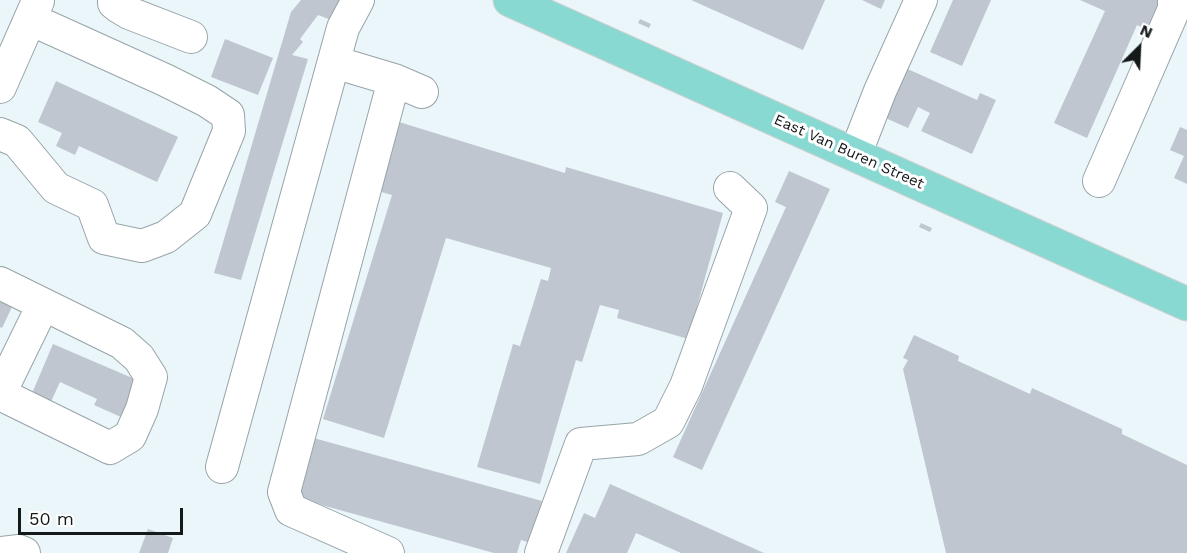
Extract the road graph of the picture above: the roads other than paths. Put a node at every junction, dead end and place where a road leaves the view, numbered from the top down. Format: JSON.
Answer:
{"nodes":[{"id":1,"x":114,"y":0,"type":"edge"},
{"id":2,"x":358,"y":0,"type":"edge"},
{"id":3,"x":510,"y":0,"type":"edge"},
{"id":4,"x":921,"y":0,"type":"edge"},
{"id":5,"x":1174,"y":0,"type":"edge"},
{"id":6,"x":34,"y":10,"type":"edge"},
{"id":7,"x":191,"y":37,"type":"dead end"},
{"id":8,"x":334,"y":62,"type":"junction"},
{"id":9,"x":0,"y":87,"type":"edge"},
{"id":10,"x":0,"y":134,"type":"edge"},
{"id":11,"x":855,"y":154,"type":"junction"},
{"id":12,"x":1099,"y":181,"type":"dead end"},
{"id":13,"x":730,"y":188,"type":"dead end"},
{"id":14,"x":0,"y":284,"type":"edge"},
{"id":15,"x":1187,"y":304,"type":"edge"},
{"id":16,"x":44,"y":305,"type":"junction"},
{"id":17,"x":0,"y":394,"type":"edge"},
{"id":18,"x":222,"y":467,"type":"dead end"},
{"id":19,"x":1,"y":553,"type":"edge"},
{"id":20,"x":24,"y":553,"type":"edge"},
{"id":21,"x":388,"y":553,"type":"edge"},
{"id":22,"x":541,"y":553,"type":"edge"}],
"edges":[{"from":1,"to":7,"type":"street"},
{"from":2,"to":8,"type":"street"},
{"from":3,"to":11,"type":"main road","name":"East Van Buren Street"},
{"from":4,"to":11,"type":"street"},
{"from":5,"to":12,"type":"street"},
{"from":6,"to":9,"type":"street"},
{"from":6,"to":10,"type":"street"},
{"from":8,"to":18,"type":"street"},
{"from":8,"to":21,"type":"street"},
{"from":11,"to":15,"type":"main road","name":"East Van Buren Street"},
{"from":13,"to":22,"type":"street"},
{"from":14,"to":16,"type":"street"},
{"from":16,"to":17,"type":"street"},
{"from":16,"to":17,"type":"street"},
{"from":19,"to":20,"type":"street"}]}
